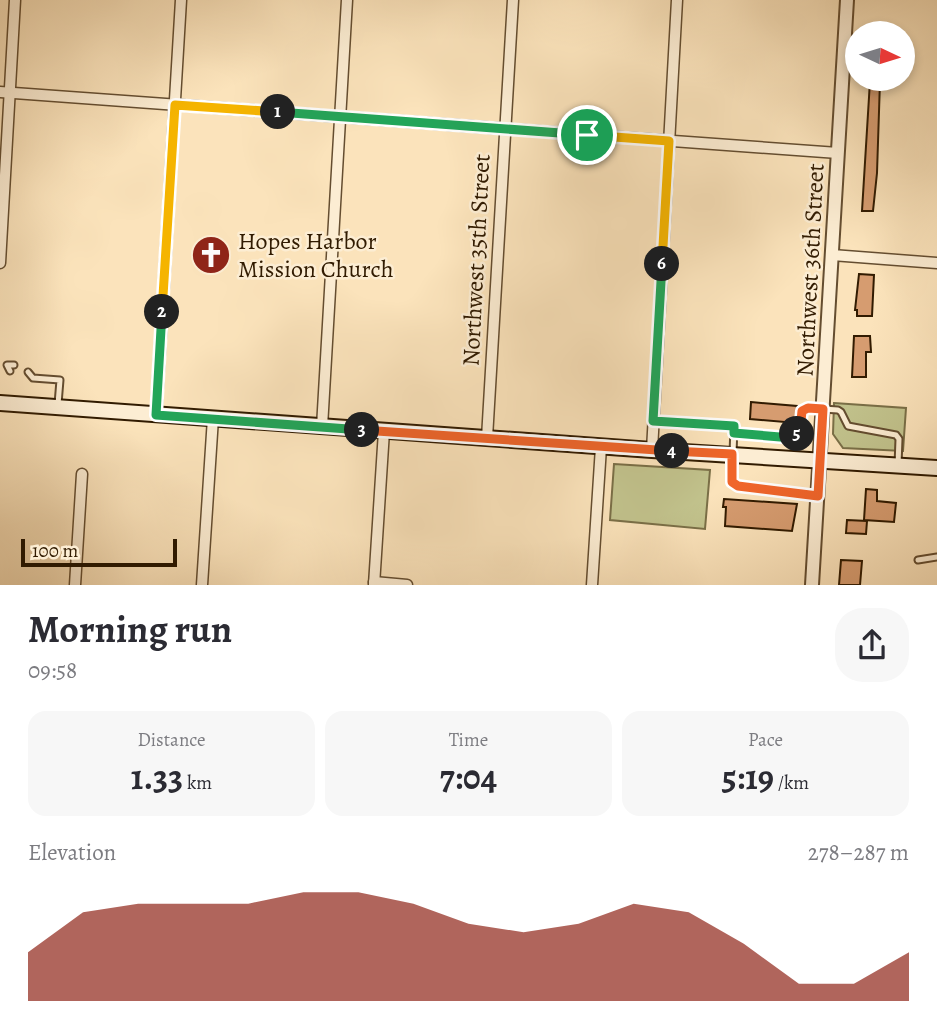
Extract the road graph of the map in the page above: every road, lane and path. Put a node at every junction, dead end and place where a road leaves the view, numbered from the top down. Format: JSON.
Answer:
{"nodes":[{"id":1,"x":15,"y":0,"type":"edge"},
{"id":2,"x":181,"y":0,"type":"edge"},
{"id":3,"x":347,"y":0,"type":"edge"},
{"id":4,"x":513,"y":0,"type":"edge"},
{"id":5,"x":677,"y":0,"type":"edge"},
{"id":6,"x":847,"y":0,"type":"edge"},
{"id":7,"x":5,"y":92,"type":"edge"},
{"id":8,"x":175,"y":105,"type":"junction"},
{"id":9,"x":341,"y":117,"type":"junction"},
{"id":10,"x":505,"y":129,"type":"junction"},
{"id":11,"x":669,"y":141,"type":"junction"},
{"id":12,"x":838,"y":153,"type":"junction"},
{"id":13,"x":832,"y":255,"type":"junction"},
{"id":14,"x":0,"y":263,"type":"edge"},
{"id":15,"x":937,"y":263,"type":"edge"},
{"id":16,"x":0,"y":365,"type":"edge"},
{"id":17,"x":11,"y":367,"type":"dead end"},
{"id":18,"x":28,"y":372,"type":"dead end"},
{"id":19,"x":33,"y":378,"type":"junction"},
{"id":20,"x":23,"y":379,"type":"dead end"},
{"id":21,"x":0,"y":404,"type":"edge"},
{"id":22,"x":57,"y":408,"type":"junction"},
{"id":23,"x":823,"y":409,"type":"junction"},
{"id":24,"x":156,"y":415,"type":"junction"},
{"id":25,"x":213,"y":418,"type":"junction"},
{"id":26,"x":653,"y":421,"type":"junction"},
{"id":27,"x":322,"y":427,"type":"junction"},
{"id":28,"x":384,"y":431,"type":"junction"},
{"id":29,"x":734,"y":433,"type":"junction"},
{"id":30,"x":487,"y":439,"type":"junction"},
{"id":31,"x":601,"y":447,"type":"junction"},
{"id":32,"x":652,"y":450,"type":"junction"},
{"id":33,"x":732,"y":454,"type":"junction"},
{"id":34,"x":820,"y":460,"type":"junction"},
{"id":35,"x":898,"y":465,"type":"junction"},
{"id":36,"x":937,"y":468,"type":"edge"},
{"id":37,"x":82,"y":474,"type":"dead end"},
{"id":38,"x":818,"y":496,"type":"junction"},
{"id":39,"x":937,"y":557,"type":"edge"},
{"id":40,"x":918,"y":560,"type":"dead end"},
{"id":41,"x":374,"y":584,"type":"edge"},
{"id":42,"x":75,"y":585,"type":"edge"},
{"id":43,"x":202,"y":585,"type":"edge"},
{"id":44,"x":407,"y":585,"type":"edge"},
{"id":45,"x":592,"y":585,"type":"edge"},
{"id":46,"x":812,"y":585,"type":"edge"}],
"edges":[{"from":1,"to":7,"type":"street"},
{"from":2,"to":8,"type":"street"},
{"from":3,"to":9,"type":"street"},
{"from":4,"to":10,"type":"street","name":"Northwest 35th Street"},
{"from":5,"to":11,"type":"street"},
{"from":6,"to":12,"type":"street","name":"Northwest 36th Street"},
{"from":7,"to":8,"type":"street"},
{"from":7,"to":14,"type":"street"},
{"from":8,"to":9,"type":"street"},
{"from":8,"to":24,"type":"street"},
{"from":9,"to":10,"type":"street"},
{"from":9,"to":27,"type":"street"},
{"from":10,"to":11,"type":"street"},
{"from":10,"to":30,"type":"street","name":"Northwest 35th Street"},
{"from":11,"to":12,"type":"street"},
{"from":11,"to":26,"type":"street"},
{"from":12,"to":13,"type":"street","name":"Northwest 36th Street"},
{"from":13,"to":15,"type":"street"},
{"from":13,"to":23,"type":"street","name":"Northwest 36th Street"},
{"from":16,"to":17,"type":"lane"},
{"from":18,"to":19,"type":"lane"},
{"from":19,"to":20,"type":"lane"},
{"from":19,"to":22,"type":"lane"},
{"from":21,"to":22,"type":"main road"},
{"from":22,"to":24,"type":"main road"},
{"from":23,"to":29,"type":"lane"},
{"from":23,"to":34,"type":"street","name":"Northwest 36th Street"},
{"from":23,"to":35,"type":"lane"},
{"from":24,"to":25,"type":"main road"},
{"from":25,"to":27,"type":"main road"},
{"from":25,"to":43,"type":"street"},
{"from":26,"to":29,"type":"lane"},
{"from":26,"to":32,"type":"street"},
{"from":27,"to":28,"type":"main road"},
{"from":28,"to":30,"type":"main road"},
{"from":28,"to":41,"type":"street"},
{"from":29,"to":33,"type":"lane"},
{"from":30,"to":31,"type":"main road"},
{"from":31,"to":32,"type":"main road"},
{"from":31,"to":45,"type":"street"},
{"from":32,"to":33,"type":"main road"},
{"from":33,"to":34,"type":"main road"},
{"from":33,"to":38,"type":"lane"},
{"from":34,"to":35,"type":"main road"},
{"from":34,"to":38,"type":"street","name":"Northwest 36th Street"},
{"from":35,"to":36,"type":"main road"},
{"from":37,"to":42,"type":"street"},
{"from":38,"to":46,"type":"street","name":"Northwest 36th Street"},
{"from":39,"to":40,"type":"lane"},
{"from":41,"to":44,"type":"street"}]}
